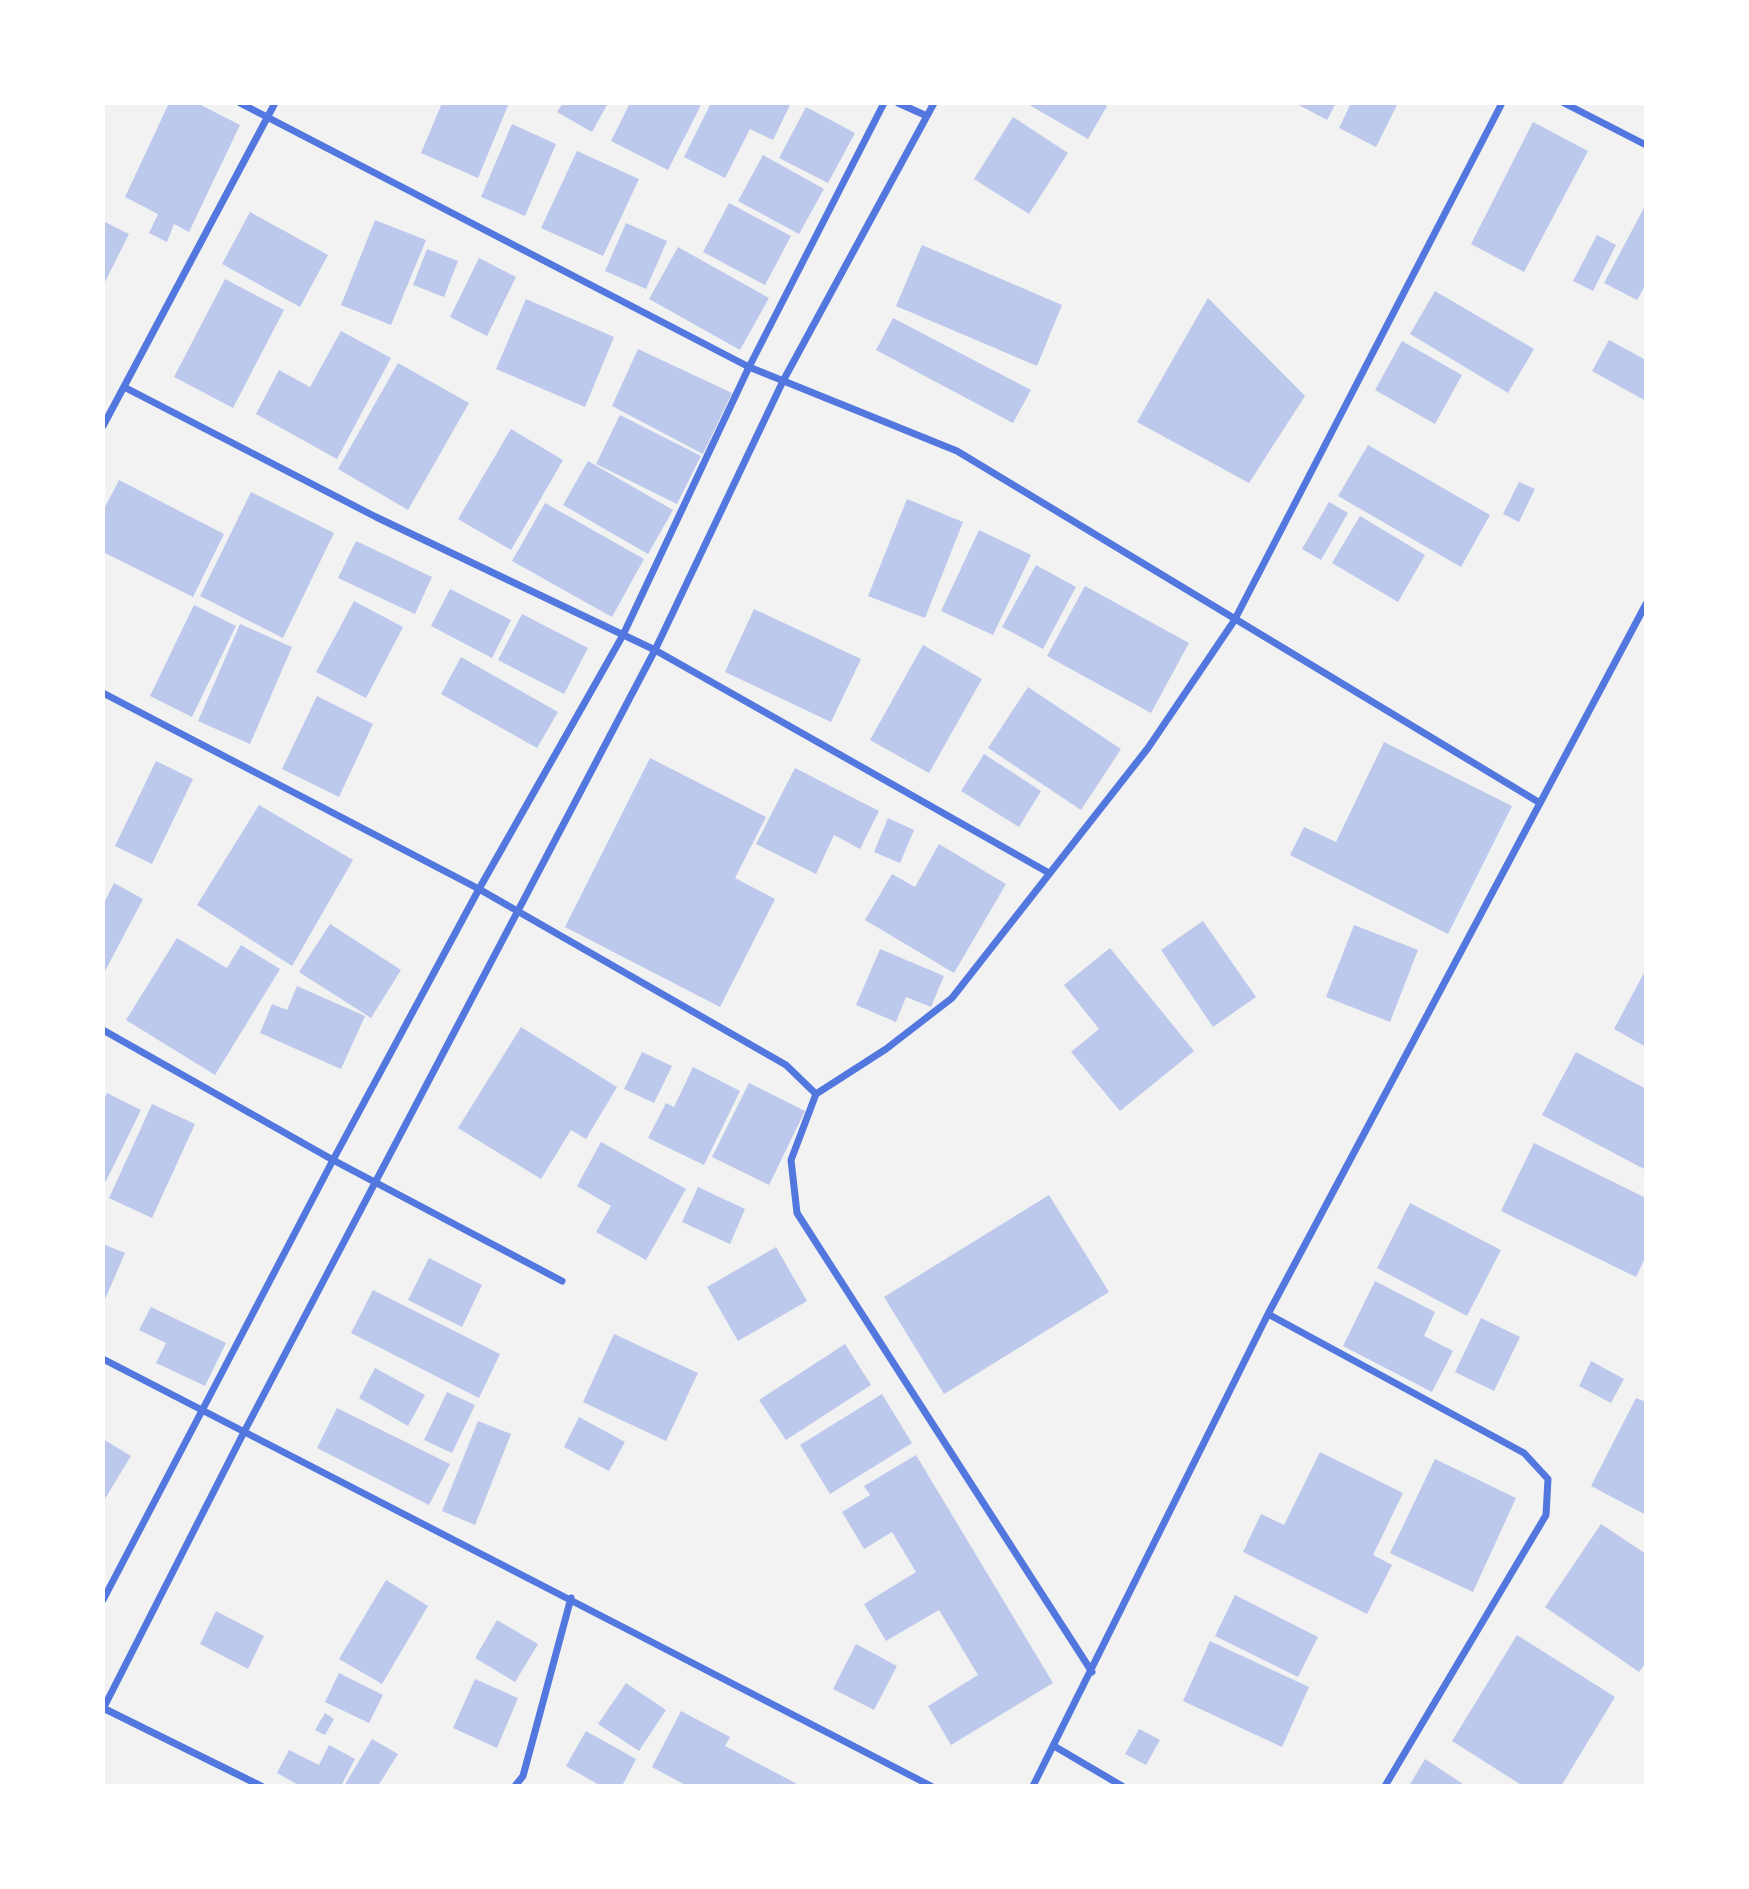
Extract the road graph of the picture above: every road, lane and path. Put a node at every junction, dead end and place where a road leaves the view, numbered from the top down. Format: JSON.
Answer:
{"nodes":[{"id":1,"x":240,"y":103,"type":"edge"},
{"id":2,"x":275,"y":103,"type":"edge"},
{"id":3,"x":884,"y":103,"type":"edge"},
{"id":4,"x":898,"y":103,"type":"edge"},
{"id":5,"x":934,"y":103,"type":"edge"},
{"id":6,"x":1502,"y":103,"type":"edge"},
{"id":7,"x":1564,"y":103,"type":"edge"},
{"id":8,"x":927,"y":116,"type":"junction"},
{"id":9,"x":267,"y":119,"type":"junction"},
{"id":10,"x":1646,"y":145,"type":"edge"},
{"id":11,"x":749,"y":367,"type":"junction"},
{"id":12,"x":783,"y":381,"type":"junction"},
{"id":13,"x":124,"y":387,"type":"junction"},
{"id":14,"x":103,"y":426,"type":"edge"},
{"id":15,"x":1646,"y":604,"type":"edge"},
{"id":16,"x":1234,"y":621,"type":"junction"},
{"id":17,"x":624,"y":635,"type":"junction"},
{"id":18,"x":656,"y":650,"type":"junction"},
{"id":19,"x":103,"y":693,"type":"edge"},
{"id":20,"x":1540,"y":803,"type":"junction"},
{"id":21,"x":1049,"y":873,"type":"junction"},
{"id":22,"x":479,"y":889,"type":"junction"},
{"id":23,"x":520,"y":912,"type":"junction"},
{"id":24,"x":103,"y":1030,"type":"edge"},
{"id":25,"x":816,"y":1094,"type":"junction"},
{"id":26,"x":333,"y":1160,"type":"junction"},
{"id":27,"x":377,"y":1182,"type":"junction"},
{"id":28,"x":562,"y":1281,"type":"dead end"},
{"id":29,"x":1268,"y":1314,"type":"junction"},
{"id":30,"x":103,"y":1359,"type":"edge"},
{"id":31,"x":204,"y":1408,"type":"junction"},
{"id":32,"x":244,"y":1432,"type":"junction"},
{"id":33,"x":572,"y":1598,"type":"junction"},
{"id":34,"x":103,"y":1600,"type":"edge"},
{"id":35,"x":1092,"y":1672,"type":"junction"},
{"id":36,"x":103,"y":1708,"type":"edge"},
{"id":37,"x":1054,"y":1746,"type":"junction"},
{"id":38,"x":261,"y":1786,"type":"edge"},
{"id":39,"x":514,"y":1786,"type":"edge"},
{"id":40,"x":931,"y":1786,"type":"edge"},
{"id":41,"x":1033,"y":1786,"type":"edge"},
{"id":42,"x":1122,"y":1786,"type":"edge"},
{"id":43,"x":1385,"y":1786,"type":"edge"}],
"edges":[{"from":1,"to":9,"type":"street"},
{"from":2,"to":9,"type":"street"},
{"from":3,"to":11,"type":"street"},
{"from":4,"to":8,"type":"street"},
{"from":5,"to":8,"type":"street"},
{"from":6,"to":16,"type":"street"},
{"from":7,"to":10,"type":"street"},
{"from":8,"to":12,"type":"street"},
{"from":9,"to":11,"type":"street"},
{"from":9,"to":13,"type":"street"},
{"from":11,"to":12,"type":"street"},
{"from":11,"to":17,"type":"street"},
{"from":12,"to":16,"type":"street"},
{"from":12,"to":18,"type":"street"},
{"from":13,"to":14,"type":"street"},
{"from":13,"to":17,"type":"street"},
{"from":15,"to":20,"type":"street"},
{"from":16,"to":20,"type":"street"},
{"from":16,"to":21,"type":"street"},
{"from":17,"to":18,"type":"street"},
{"from":17,"to":22,"type":"street"},
{"from":18,"to":21,"type":"street"},
{"from":18,"to":23,"type":"street"},
{"from":19,"to":22,"type":"street"},
{"from":20,"to":29,"type":"street"},
{"from":21,"to":25,"type":"street"},
{"from":22,"to":23,"type":"street"},
{"from":22,"to":26,"type":"street"},
{"from":23,"to":25,"type":"street"},
{"from":23,"to":27,"type":"street"},
{"from":24,"to":26,"type":"street"},
{"from":25,"to":35,"type":"street"},
{"from":26,"to":27,"type":"street"},
{"from":26,"to":31,"type":"street"},
{"from":27,"to":28,"type":"street"},
{"from":27,"to":32,"type":"street"},
{"from":29,"to":35,"type":"street"},
{"from":29,"to":43,"type":"street"},
{"from":30,"to":31,"type":"street"},
{"from":31,"to":32,"type":"street"},
{"from":31,"to":34,"type":"street"},
{"from":32,"to":33,"type":"street"},
{"from":32,"to":36,"type":"street"},
{"from":33,"to":39,"type":"street"},
{"from":33,"to":40,"type":"street"},
{"from":35,"to":37,"type":"street"},
{"from":36,"to":38,"type":"street"},
{"from":37,"to":41,"type":"street"},
{"from":37,"to":42,"type":"street"}]}
